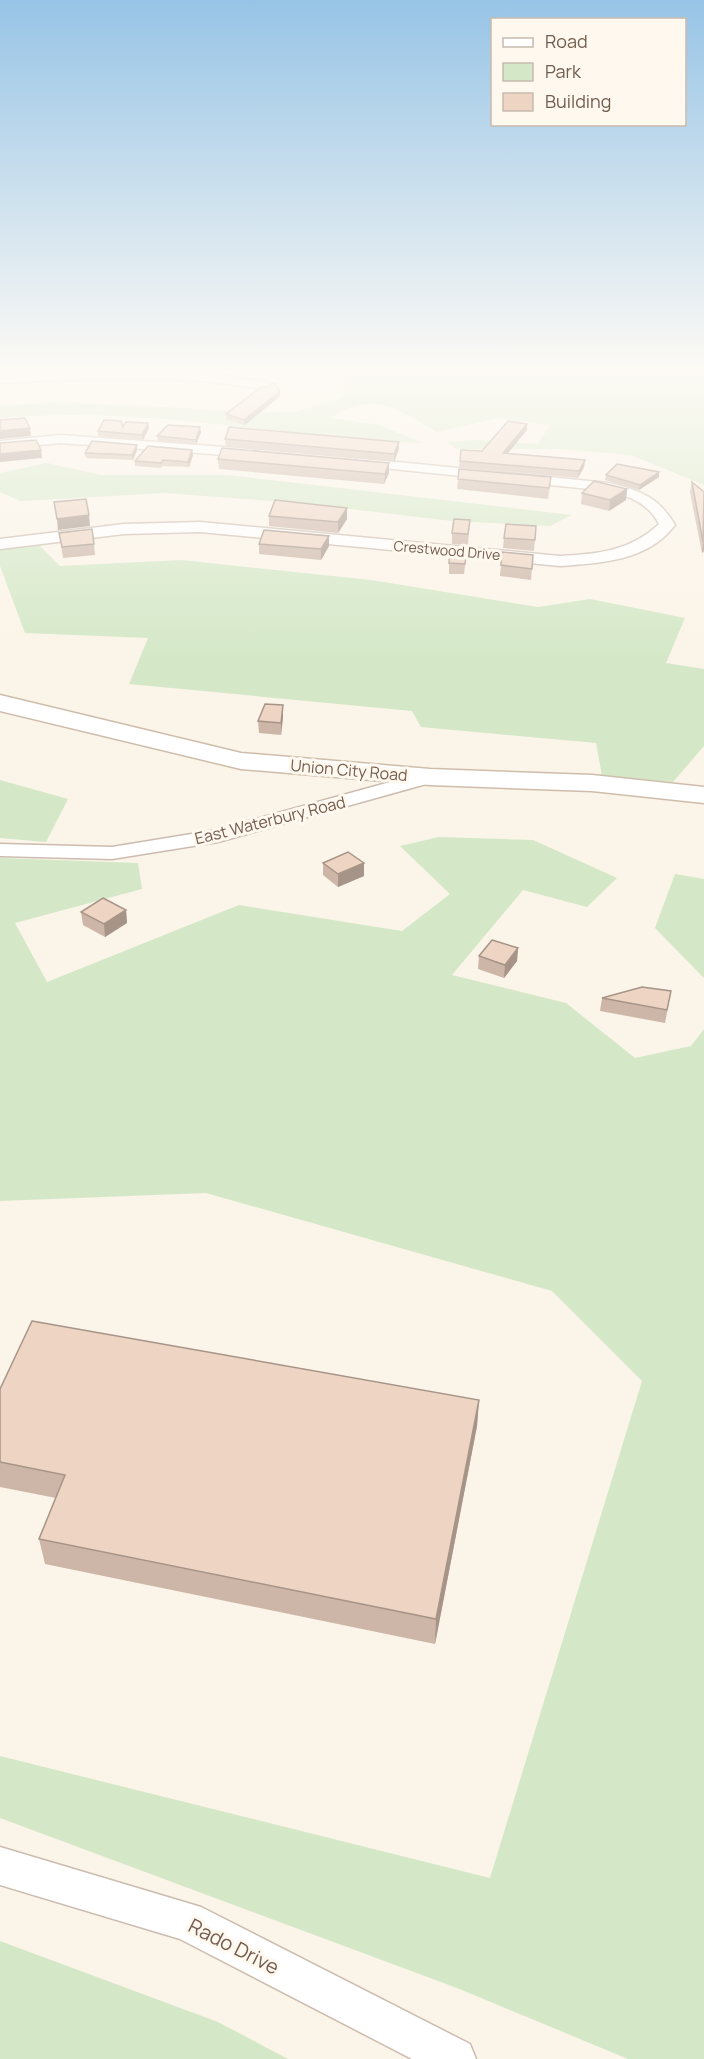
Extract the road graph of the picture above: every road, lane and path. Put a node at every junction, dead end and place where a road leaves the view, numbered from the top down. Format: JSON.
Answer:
{"nodes":[{"id":1,"x":422,"y":469,"type":"edge"},
{"id":2,"x":0,"y":544,"type":"edge"},
{"id":3,"x":0,"y":703,"type":"edge"},
{"id":4,"x":430,"y":777,"type":"junction"},
{"id":5,"x":704,"y":795,"type":"edge"},
{"id":6,"x":0,"y":850,"type":"edge"},
{"id":7,"x":0,"y":1866,"type":"edge"},
{"id":8,"x":455,"y":2059,"type":"edge"}],
"edges":[{"from":1,"to":2,"type":"street","name":"Crestwood Drive"},
{"from":3,"to":4,"type":"main road","name":"Union City Road"},
{"from":4,"to":5,"type":"main road","name":"Union City Road"},
{"from":4,"to":6,"type":"street","name":"East Waterbury Road"},
{"from":7,"to":8,"type":"street","name":"Rado Drive"}]}
